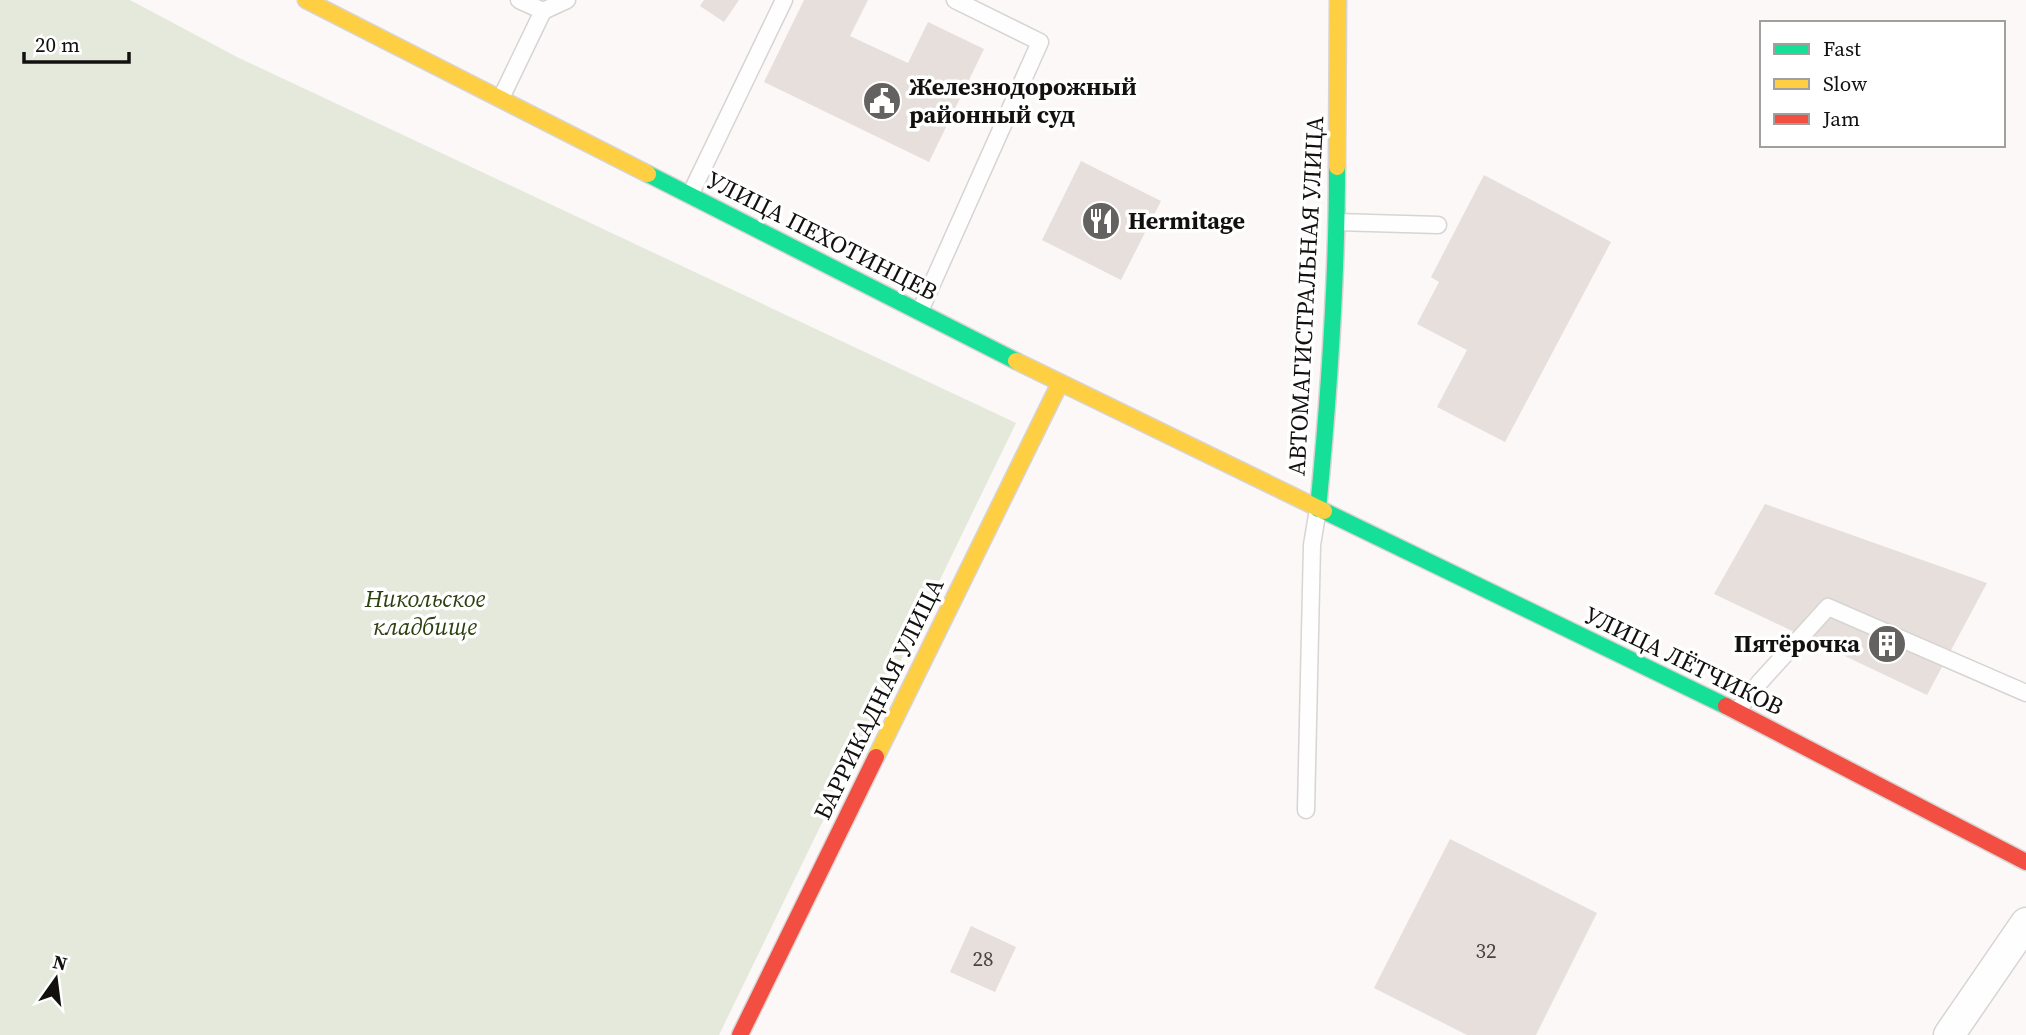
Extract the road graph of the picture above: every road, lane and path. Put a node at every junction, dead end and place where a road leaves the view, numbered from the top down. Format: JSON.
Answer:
{"nodes":[{"id":1,"x":306,"y":0,"type":"edge"},
{"id":2,"x":519,"y":0,"type":"edge"},
{"id":3,"x":567,"y":0,"type":"edge"},
{"id":4,"x":784,"y":0,"type":"edge"},
{"id":5,"x":955,"y":0,"type":"edge"},
{"id":6,"x":1338,"y":0,"type":"edge"},
{"id":7,"x":542,"y":11,"type":"junction"},
{"id":8,"x":501,"y":99,"type":"junction"},
{"id":9,"x":690,"y":194,"type":"junction"},
{"id":10,"x":1337,"y":222,"type":"junction"},
{"id":11,"x":1438,"y":225,"type":"dead end"},
{"id":12,"x":920,"y":311,"type":"junction"},
{"id":13,"x":1060,"y":383,"type":"junction"},
{"id":14,"x":1318,"y":509,"type":"junction"},
{"id":15,"x":2026,"y":693,"type":"edge"},
{"id":16,"x":1737,"y":711,"type":"junction"},
{"id":17,"x":1306,"y":810,"type":"dead end"},
{"id":18,"x":2026,"y":862,"type":"edge"},
{"id":19,"x":2026,"y":923,"type":"edge"},
{"id":20,"x":740,"y":1035,"type":"edge"},
{"id":21,"x":1949,"y":1035,"type":"edge"}],
"edges":[{"from":1,"to":8,"type":"main road","name":"УЛИЦА ПЕХОТИНЦЕВ"},
{"from":2,"to":7,"type":"lane"},
{"from":3,"to":7,"type":"lane"},
{"from":4,"to":9,"type":"lane"},
{"from":5,"to":12,"type":"lane"},
{"from":6,"to":10,"type":"main road","name":"АВТОМАГИСТРАЛЬНАЯ УЛИЦА"},
{"from":7,"to":8,"type":"lane"},
{"from":8,"to":9,"type":"main road","name":"УЛИЦА ПЕХОТИНЦЕВ"},
{"from":9,"to":12,"type":"main road","name":"УЛИЦА ПЕХОТИНЦЕВ"},
{"from":10,"to":11,"type":"lane"},
{"from":10,"to":14,"type":"main road","name":"АВТОМАГИСТРАЛЬНАЯ УЛИЦА"},
{"from":12,"to":13,"type":"main road","name":"УЛИЦА ПЕХОТИНЦЕВ"},
{"from":13,"to":14,"type":"main road","name":"УЛИЦА ПЕХОТИНЦЕВ"},
{"from":13,"to":20,"type":"main road","name":"БАРРИКАДНАЯ УЛИЦА"},
{"from":14,"to":16,"type":"main road","name":"УЛИЦА ЛЁТЧИКОВ"},
{"from":14,"to":17,"type":"lane"},
{"from":15,"to":16,"type":"lane"},
{"from":16,"to":18,"type":"main road","name":"УЛИЦА ЛЁТЧИКОВ"},
{"from":19,"to":21,"type":"street"}]}
